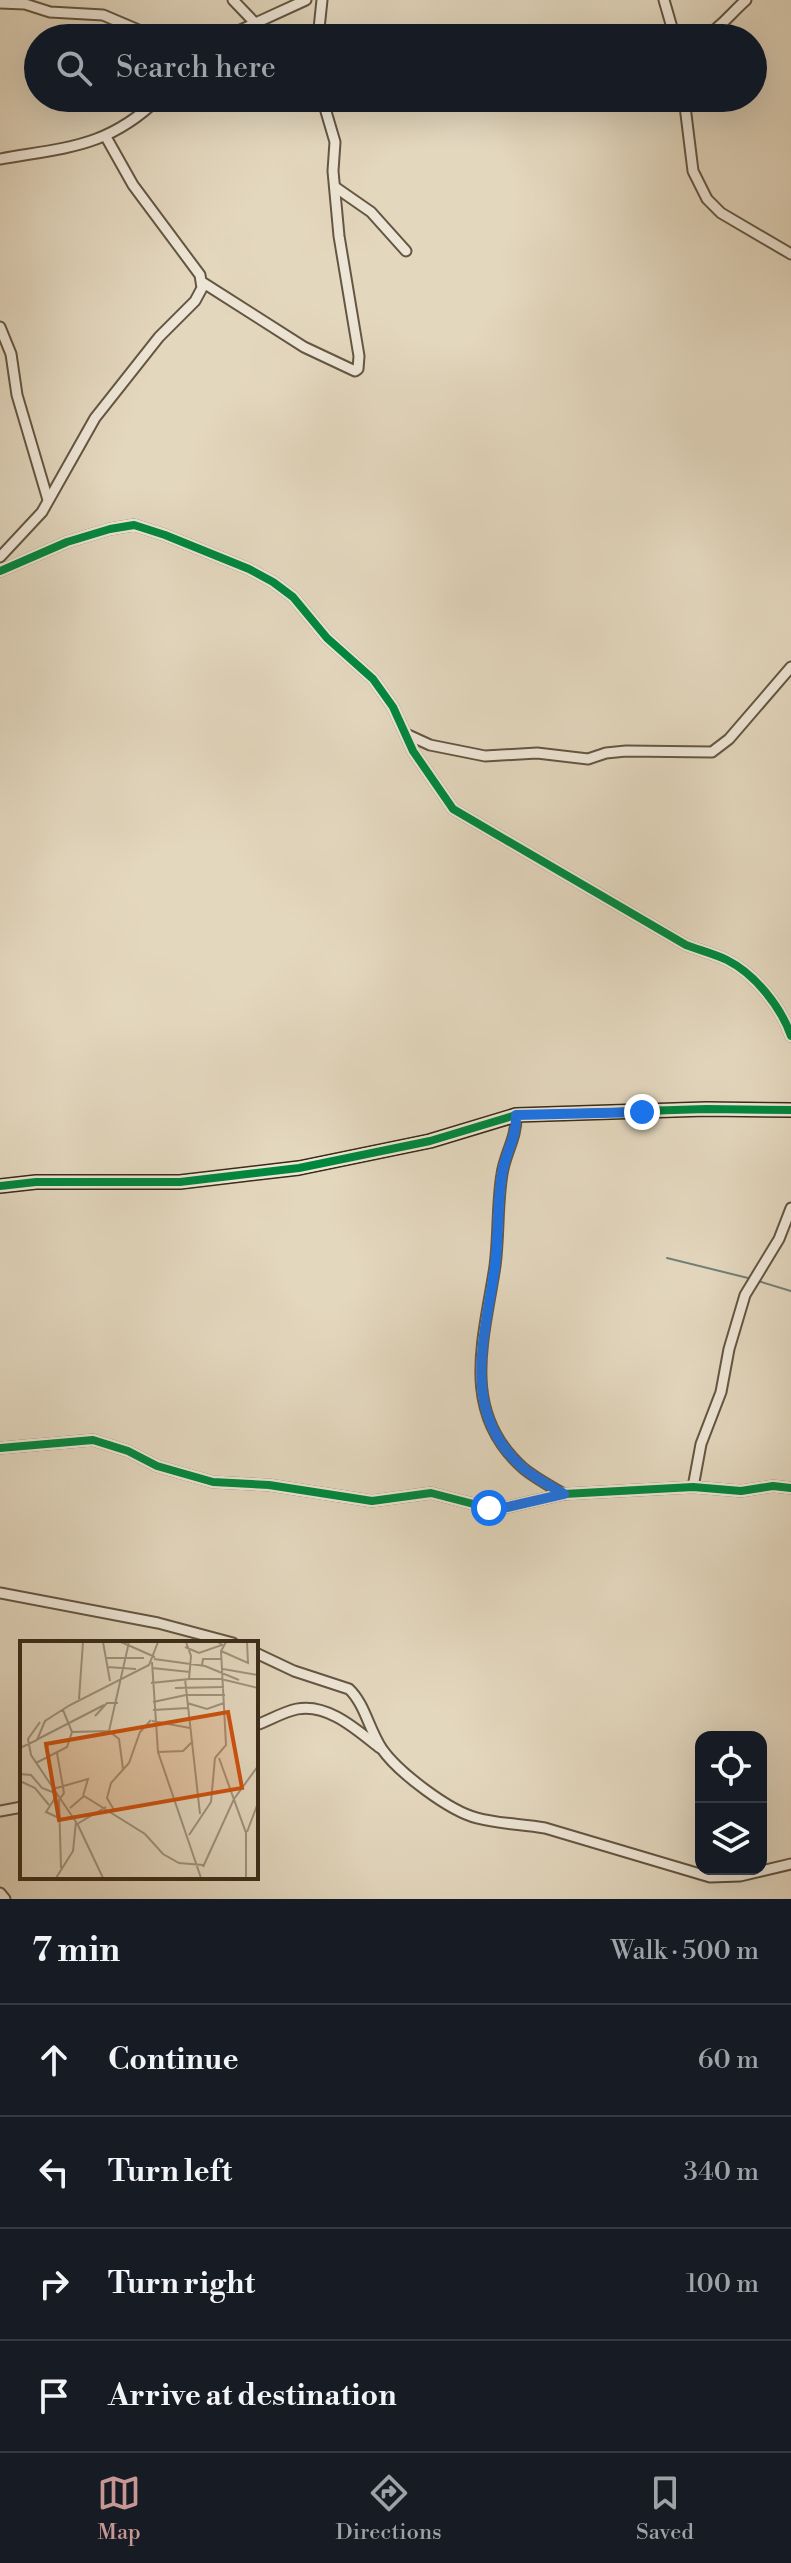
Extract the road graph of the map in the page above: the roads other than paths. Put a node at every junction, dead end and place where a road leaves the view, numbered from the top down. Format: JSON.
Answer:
{"nodes":[{"id":1,"x":233,"y":0,"type":"edge"},
{"id":2,"x":290,"y":0,"type":"edge"},
{"id":3,"x":306,"y":0,"type":"edge"},
{"id":4,"x":322,"y":0,"type":"edge"},
{"id":5,"x":664,"y":0,"type":"edge"},
{"id":6,"x":746,"y":0,"type":"edge"},
{"id":7,"x":23,"y":2,"type":"edge"},
{"id":8,"x":0,"y":3,"type":"edge"},
{"id":9,"x":285,"y":11,"type":"junction"},
{"id":10,"x":124,"y":24,"type":"edge"},
{"id":11,"x":256,"y":24,"type":"joint"},
{"id":12,"x":319,"y":24,"type":"edge"},
{"id":13,"x":671,"y":24,"type":"edge"},
{"id":14,"x":723,"y":24,"type":"edge"},
{"id":15,"x":143,"y":112,"type":"edge"},
{"id":16,"x":326,"y":112,"type":"edge"},
{"id":17,"x":686,"y":112,"type":"edge"},
{"id":18,"x":106,"y":137,"type":"junction"},
{"id":19,"x":0,"y":159,"type":"edge"},
{"id":20,"x":335,"y":187,"type":"junction"},
{"id":21,"x":406,"y":251,"type":"dead end"},
{"id":22,"x":791,"y":254,"type":"edge"},
{"id":23,"x":202,"y":282,"type":"junction"},
{"id":24,"x":0,"y":327,"type":"edge"},
{"id":25,"x":48,"y":500,"type":"junction"},
{"id":26,"x":0,"y":557,"type":"edge"},
{"id":27,"x":0,"y":571,"type":"edge"},
{"id":28,"x":791,"y":667,"type":"edge"},
{"id":29,"x":405,"y":733,"type":"junction"},
{"id":30,"x":791,"y":1036,"type":"edge"},
{"id":31,"x":791,"y":1110,"type":"edge"},
{"id":32,"x":516,"y":1115,"type":"junction"},
{"id":33,"x":0,"y":1186,"type":"edge"},
{"id":34,"x":791,"y":1208,"type":"edge"},
{"id":35,"x":0,"y":1448,"type":"edge"},
{"id":36,"x":693,"y":1487,"type":"junction"},
{"id":37,"x":791,"y":1488,"type":"edge"},
{"id":38,"x":564,"y":1494,"type":"junction"},
{"id":39,"x":0,"y":1593,"type":"edge"},
{"id":40,"x":226,"y":1641,"type":"edge"},
{"id":41,"x":258,"y":1654,"type":"edge"},
{"id":42,"x":258,"y":1724,"type":"edge"},
{"id":43,"x":383,"y":1750,"type":"junction"},
{"id":44,"x":20,"y":1807,"type":"edge"},
{"id":45,"x":0,"y":1811,"type":"edge"},
{"id":46,"x":791,"y":1864,"type":"edge"},
{"id":47,"x":0,"y":1893,"type":"edge"},
{"id":48,"x":5,"y":1899,"type":"edge"}],
"edges":[{"from":1,"to":11,"type":"street"},
{"from":2,"to":9,"type":"street"},
{"from":3,"to":9,"type":"street"},
{"from":4,"to":12,"type":"street"},
{"from":5,"to":13,"type":"street"},
{"from":6,"to":14,"type":"street"},
{"from":7,"to":8,"type":"street"},
{"from":7,"to":10,"type":"street"},
{"from":9,"to":11,"type":"street"},
{"from":15,"to":18,"type":"street"},
{"from":16,"to":20,"type":"street"},
{"from":17,"to":22,"type":"street"},
{"from":18,"to":19,"type":"street"},
{"from":18,"to":23,"type":"street"},
{"from":20,"to":21,"type":"street"},
{"from":20,"to":23,"type":"street"},
{"from":23,"to":25,"type":"street"},
{"from":24,"to":25,"type":"street"},
{"from":25,"to":26,"type":"street"},
{"from":27,"to":29,"type":"street"},
{"from":28,"to":29,"type":"street"},
{"from":29,"to":30,"type":"street"},
{"from":31,"to":32,"type":"street"},
{"from":32,"to":33,"type":"street"},
{"from":32,"to":38,"type":"street"},
{"from":34,"to":36,"type":"street"},
{"from":35,"to":38,"type":"street"},
{"from":36,"to":37,"type":"street"},
{"from":36,"to":38,"type":"street"},
{"from":39,"to":40,"type":"street"},
{"from":41,"to":43,"type":"street"},
{"from":42,"to":43,"type":"street"},
{"from":43,"to":46,"type":"street"},
{"from":44,"to":45,"type":"street"},
{"from":47,"to":48,"type":"street"}]}
